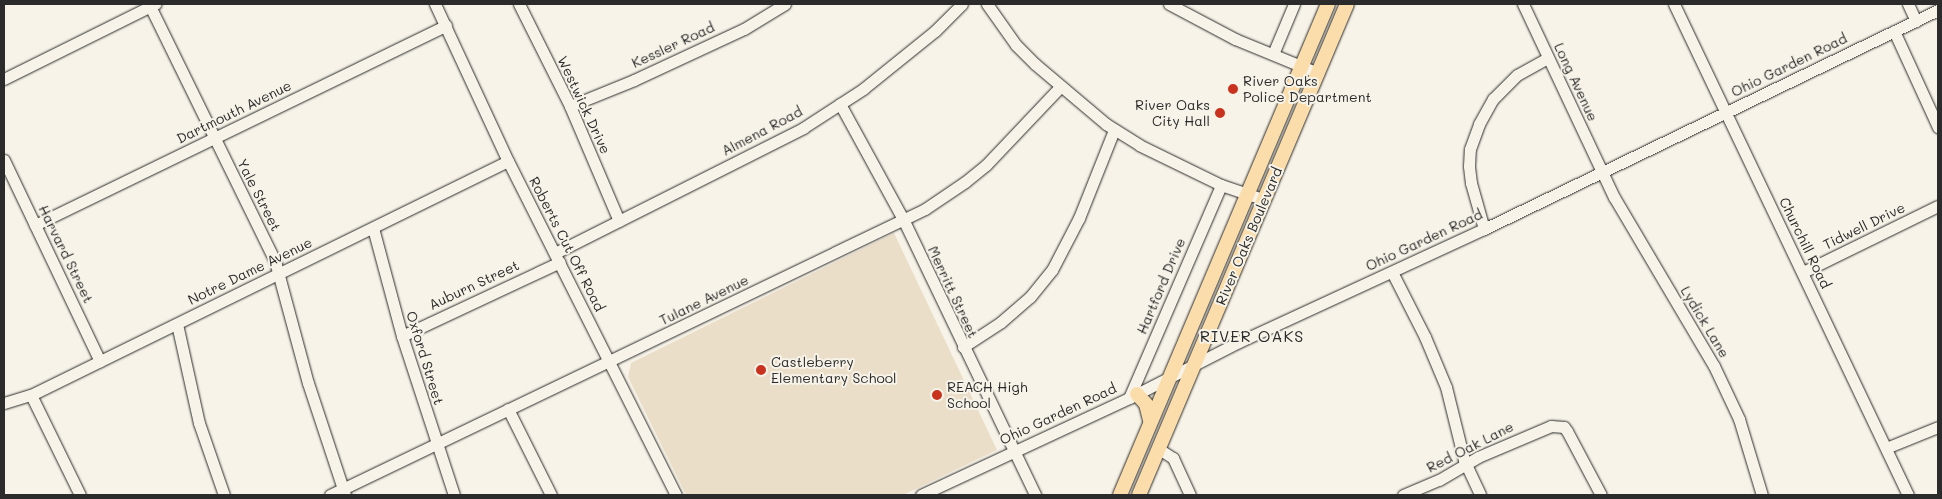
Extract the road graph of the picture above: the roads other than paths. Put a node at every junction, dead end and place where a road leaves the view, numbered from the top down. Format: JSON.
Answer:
{"nodes":[{"id":1,"x":435,"y":4,"type":"edge"},
{"id":2,"x":519,"y":4,"type":"edge"},
{"id":3,"x":785,"y":4,"type":"edge"},
{"id":4,"x":962,"y":4,"type":"edge"},
{"id":5,"x":987,"y":4,"type":"edge"},
{"id":6,"x":1170,"y":4,"type":"edge"},
{"id":7,"x":1294,"y":4,"type":"edge"},
{"id":8,"x":1328,"y":4,"type":"edge"},
{"id":9,"x":1347,"y":4,"type":"edge"},
{"id":10,"x":1523,"y":4,"type":"edge"},
{"id":11,"x":1674,"y":4,"type":"edge"},
{"id":12,"x":1908,"y":4,"type":"edge"},
{"id":13,"x":151,"y":5,"type":"edge"},
{"id":14,"x":1938,"y":10,"type":"edge"},
{"id":15,"x":1916,"y":21,"type":"junction"},
{"id":16,"x":446,"y":25,"type":"junction"},
{"id":17,"x":1894,"y":31,"type":"junction"},
{"id":18,"x":1273,"y":54,"type":"junction"},
{"id":19,"x":1548,"y":58,"type":"junction"},
{"id":20,"x":1300,"y":66,"type":"junction"},
{"id":21,"x":1318,"y":72,"type":"junction"},
{"id":22,"x":4,"y":79,"type":"edge"},
{"id":23,"x":1060,"y":86,"type":"junction"},
{"id":24,"x":840,"y":104,"type":"junction"},
{"id":25,"x":570,"y":106,"type":"junction"},
{"id":26,"x":1726,"y":113,"type":"junction"},
{"id":27,"x":1938,"y":127,"type":"edge"},
{"id":28,"x":1114,"y":130,"type":"junction"},
{"id":29,"x":214,"y":139,"type":"junction"},
{"id":30,"x":4,"y":160,"type":"edge"},
{"id":31,"x":508,"y":161,"type":"junction"},
{"id":32,"x":1602,"y":172,"type":"junction"},
{"id":33,"x":1221,"y":185,"type":"junction"},
{"id":34,"x":1245,"y":195,"type":"junction"},
{"id":35,"x":1264,"y":200,"type":"junction"},
{"id":36,"x":1938,"y":206,"type":"edge"},
{"id":37,"x":619,"y":221,"type":"junction"},
{"id":38,"x":904,"y":221,"type":"junction"},
{"id":39,"x":35,"y":225,"type":"junction"},
{"id":40,"x":372,"y":228,"type":"junction"},
{"id":41,"x":1484,"y":229,"type":"junction"},
{"id":42,"x":558,"y":258,"type":"junction"},
{"id":43,"x":1392,"y":272,"type":"junction"},
{"id":44,"x":1802,"y":272,"type":"junction"},
{"id":45,"x":280,"y":273,"type":"junction"},
{"id":46,"x":1209,"y":280,"type":"junction"},
{"id":47,"x":177,"y":324,"type":"junction"},
{"id":48,"x":402,"y":336,"type":"junction"},
{"id":49,"x":1204,"y":341,"type":"junction"},
{"id":50,"x":963,"y":348,"type":"junction"},
{"id":51,"x":100,"y":361,"type":"junction"},
{"id":52,"x":610,"y":362,"type":"junction"},
{"id":53,"x":1194,"y":366,"type":"junction"},
{"id":54,"x":1168,"y":379,"type":"junction"},
{"id":55,"x":31,"y":395,"type":"junction"},
{"id":56,"x":1161,"y":395,"type":"junction"},
{"id":57,"x":1133,"y":396,"type":"junction"},
{"id":58,"x":4,"y":403,"type":"edge"},
{"id":59,"x":508,"y":409,"type":"junction"},
{"id":60,"x":1150,"y":420,"type":"junction"},
{"id":61,"x":1938,"y":427,"type":"edge"},
{"id":62,"x":436,"y":445,"type":"junction"},
{"id":63,"x":1886,"y":448,"type":"junction"},
{"id":64,"x":1014,"y":451,"type":"junction"},
{"id":65,"x":1157,"y":453,"type":"junction"},
{"id":66,"x":1466,"y":464,"type":"junction"},
{"id":67,"x":344,"y":492,"type":"edge"},
{"id":68,"x":80,"y":495,"type":"edge"},
{"id":69,"x":224,"y":495,"type":"edge"},
{"id":70,"x":330,"y":495,"type":"edge"},
{"id":71,"x":454,"y":495,"type":"edge"},
{"id":72,"x":551,"y":495,"type":"edge"},
{"id":73,"x":676,"y":495,"type":"edge"},
{"id":74,"x":921,"y":495,"type":"edge"},
{"id":75,"x":1035,"y":495,"type":"edge"},
{"id":76,"x":1120,"y":495,"type":"edge"},
{"id":77,"x":1139,"y":495,"type":"edge"},
{"id":78,"x":1190,"y":495,"type":"edge"},
{"id":79,"x":1403,"y":495,"type":"edge"},
{"id":80,"x":1480,"y":495,"type":"edge"},
{"id":81,"x":1601,"y":495,"type":"edge"},
{"id":82,"x":1762,"y":495,"type":"edge"},
{"id":83,"x":1908,"y":495,"type":"edge"}],
"edges":[{"from":1,"to":16,"type":"street","name":"Roberts Cut Off Road"},
{"from":2,"to":25,"type":"street","name":"Westwick Drive"},
{"from":3,"to":25,"type":"street","name":"Kessler Road"},
{"from":4,"to":24,"type":"street","name":"Almena Road"},
{"from":5,"to":23,"type":"street"},
{"from":6,"to":18,"type":"street"},
{"from":7,"to":18,"type":"street"},
{"from":8,"to":20,"type":"main road","name":"River Oaks Boulevard"},
{"from":9,"to":21,"type":"main road","name":"River Oaks Boulevard"},
{"from":10,"to":19,"type":"street","name":"Long Avenue"},
{"from":11,"to":26,"type":"street","name":"Churchill Road"},
{"from":12,"to":15,"type":"street"},
{"from":13,"to":22,"type":"street"},
{"from":13,"to":29,"type":"street","name":"Yale Street"},
{"from":14,"to":15,"type":"street","name":"Ohio Garden Road"},
{"from":15,"to":17,"type":"street","name":"Ohio Garden Road"},
{"from":16,"to":29,"type":"street","name":"Dartmouth Avenue"},
{"from":16,"to":31,"type":"street","name":"Roberts Cut Off Road"},
{"from":17,"to":26,"type":"street","name":"Ohio Garden Road"},
{"from":17,"to":27,"type":"street"},
{"from":18,"to":20,"type":"street"},
{"from":19,"to":32,"type":"street","name":"Long Avenue"},
{"from":19,"to":41,"type":"street"},
{"from":20,"to":21,"type":"street"},
{"from":20,"to":34,"type":"main road","name":"River Oaks Boulevard"},
{"from":21,"to":35,"type":"main road","name":"River Oaks Boulevard"},
{"from":23,"to":28,"type":"street"},
{"from":23,"to":38,"type":"street","name":"Tulane Avenue"},
{"from":24,"to":37,"type":"street","name":"Almena Road"},
{"from":24,"to":38,"type":"street","name":"Merritt Street"},
{"from":25,"to":37,"type":"street","name":"Westwick Drive"},
{"from":26,"to":32,"type":"street","name":"Ohio Garden Road"},
{"from":26,"to":44,"type":"street","name":"Churchill Road"},
{"from":28,"to":33,"type":"street"},
{"from":28,"to":50,"type":"street"},
{"from":29,"to":39,"type":"street","name":"Dartmouth Avenue"},
{"from":29,"to":45,"type":"street","name":"Yale Street"},
{"from":30,"to":39,"type":"street","name":"Harvard Street"},
{"from":31,"to":40,"type":"street","name":"Notre Dame Avenue"},
{"from":31,"to":42,"type":"street","name":"Roberts Cut Off Road"},
{"from":32,"to":41,"type":"street","name":"Ohio Garden Road"},
{"from":32,"to":82,"type":"street","name":"Lydick Lane"},
{"from":33,"to":34,"type":"street"},
{"from":33,"to":57,"type":"street","name":"Hartford Drive"},
{"from":34,"to":35,"type":"street"},
{"from":34,"to":46,"type":"main road","name":"River Oaks Boulevard"},
{"from":35,"to":49,"type":"main road","name":"River Oaks Boulevard"},
{"from":36,"to":44,"type":"street","name":"Tidwell Drive"},
{"from":37,"to":42,"type":"street","name":"Almena Road"},
{"from":38,"to":50,"type":"street","name":"Merritt Street"},
{"from":38,"to":52,"type":"street","name":"Tulane Avenue"},
{"from":39,"to":51,"type":"street","name":"Harvard Street"},
{"from":40,"to":45,"type":"street","name":"Notre Dame Avenue"},
{"from":40,"to":48,"type":"street","name":"Oxford Street"},
{"from":41,"to":43,"type":"street","name":"Ohio Garden Road"},
{"from":42,"to":48,"type":"street","name":"Auburn Street"},
{"from":42,"to":52,"type":"street","name":"Roberts Cut Off Road"},
{"from":43,"to":53,"type":"street","name":"Ohio Garden Road"},
{"from":43,"to":66,"type":"street"},
{"from":44,"to":63,"type":"street","name":"Churchill Road"},
{"from":45,"to":47,"type":"street","name":"Notre Dame Avenue"},
{"from":45,"to":67,"type":"street","name":"Yale Street"},
{"from":46,"to":49,"type":"main road"},
{"from":46,"to":54,"type":"main road","name":"River Oaks Boulevard"},
{"from":47,"to":51,"type":"street","name":"Notre Dame Avenue"},
{"from":47,"to":69,"type":"street"},
{"from":48,"to":62,"type":"street","name":"Oxford Street"},
{"from":49,"to":53,"type":"main road","name":"River Oaks Boulevard"},
{"from":50,"to":64,"type":"street","name":"Merritt Street"},
{"from":51,"to":55,"type":"street","name":"Notre Dame Avenue"},
{"from":52,"to":59,"type":"street","name":"Tulane Avenue"},
{"from":52,"to":73,"type":"street","name":"Roberts Cut Off Road"},
{"from":53,"to":54,"type":"street","name":"Ohio Garden Road"},
{"from":53,"to":65,"type":"main road","name":"River Oaks Boulevard"},
{"from":54,"to":56,"type":"main road","name":"River Oaks Boulevard"},
{"from":54,"to":57,"type":"street","name":"Ohio Garden Road"},
{"from":55,"to":58,"type":"street","name":"Notre Dame Avenue"},
{"from":55,"to":68,"type":"street"},
{"from":56,"to":60,"type":"main road","name":"River Oaks Boulevard"},
{"from":56,"to":65,"type":"main road"},
{"from":57,"to":60,"type":"main road"},
{"from":57,"to":64,"type":"street","name":"Ohio Garden Road"},
{"from":59,"to":62,"type":"street","name":"Tulane Avenue"},
{"from":59,"to":72,"type":"street"},
{"from":60,"to":76,"type":"main road","name":"River Oaks Boulevard"},
{"from":61,"to":63,"type":"street"},
{"from":62,"to":67,"type":"street","name":"Tulane Avenue"},
{"from":62,"to":71,"type":"street","name":"Oxford Street"},
{"from":63,"to":83,"type":"street","name":"Churchill Road"},
{"from":64,"to":74,"type":"street","name":"Ohio Garden Road"},
{"from":64,"to":75,"type":"street","name":"Merritt Street"},
{"from":65,"to":77,"type":"main road","name":"River Oaks Boulevard"},
{"from":65,"to":78,"type":"street"},
{"from":66,"to":79,"type":"street","name":"Red Oak Lane"},
{"from":66,"to":80,"type":"street"},
{"from":66,"to":81,"type":"street","name":"Red Oak Lane"},
{"from":67,"to":70,"type":"street","name":"Tulane Avenue"}]}
